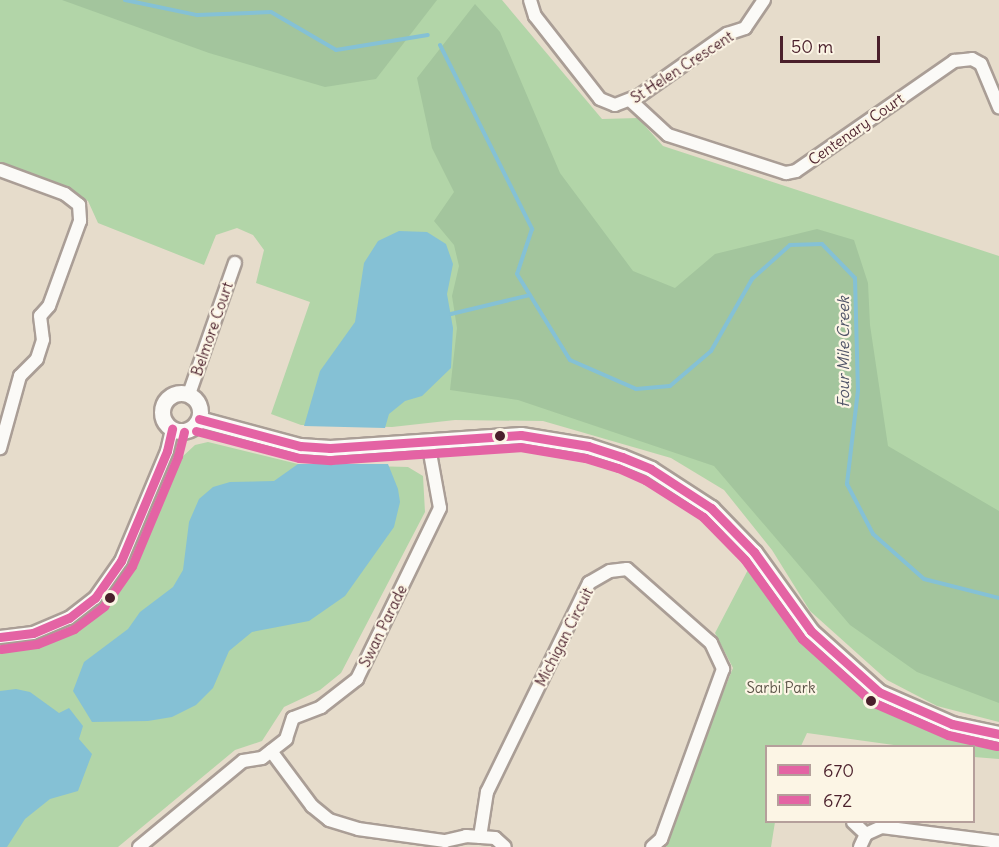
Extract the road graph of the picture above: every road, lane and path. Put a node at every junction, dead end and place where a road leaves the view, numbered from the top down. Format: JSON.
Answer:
{"nodes":[{"id":1,"x":530,"y":0,"type":"edge"},
{"id":2,"x":764,"y":0,"type":"edge"},
{"id":3,"x":644,"y":93,"type":"junction"},
{"id":4,"x":631,"y":101,"type":"junction"},
{"id":5,"x":999,"y":107,"type":"edge"},
{"id":6,"x":652,"y":119,"type":"junction"},
{"id":7,"x":0,"y":170,"type":"edge"},
{"id":8,"x":235,"y":263,"type":"dead end"},
{"id":9,"x":189,"y":394,"type":"junction"},
{"id":10,"x":199,"y":419,"type":"junction"},
{"id":11,"x":172,"y":429,"type":"junction"},
{"id":12,"x":428,"y":442,"type":"junction"},
{"id":13,"x":0,"y":448,"type":"edge"},
{"id":14,"x":0,"y":637,"type":"edge"},
{"id":15,"x":999,"y":734,"type":"edge"},
{"id":16,"x":272,"y":751,"type":"junction"},
{"id":17,"x":854,"y":823,"type":"edge"},
{"id":18,"x":866,"y":834,"type":"junction"},
{"id":19,"x":480,"y":837,"type":"junction"},
{"id":20,"x":999,"y":842,"type":"edge"},
{"id":21,"x":141,"y":846,"type":"edge"},
{"id":22,"x":505,"y":847,"type":"edge"},
{"id":23,"x":652,"y":847,"type":"edge"},
{"id":24,"x":860,"y":847,"type":"edge"}],
"edges":[{"from":1,"to":4,"type":"street","name":"St Helen Crescent"},
{"from":2,"to":3,"type":"street","name":"St Helen Crescent"},
{"from":3,"to":4,"type":"street","name":"St Helen Crescent"},
{"from":3,"to":6,"type":"street"},
{"from":4,"to":6,"type":"street","name":"Centenary Court"},
{"from":5,"to":6,"type":"street","name":"Centenary Court"},
{"from":7,"to":13,"type":"street"},
{"from":8,"to":9,"type":"street","name":"Belmore Court"},
{"from":9,"to":10,"type":"street"},
{"from":9,"to":11,"type":"street"},
{"from":10,"to":11,"type":"street"},
{"from":10,"to":12,"type":"street"},
{"from":11,"to":14,"type":"street"},
{"from":12,"to":15,"type":"street"},
{"from":12,"to":16,"type":"street","name":"Swan Parade"},
{"from":16,"to":19,"type":"street"},
{"from":16,"to":21,"type":"street"},
{"from":17,"to":18,"type":"street"},
{"from":18,"to":20,"type":"street"},
{"from":18,"to":24,"type":"street"},
{"from":19,"to":22,"type":"street"},
{"from":19,"to":23,"type":"street","name":"Michigan Circuit"}]}
